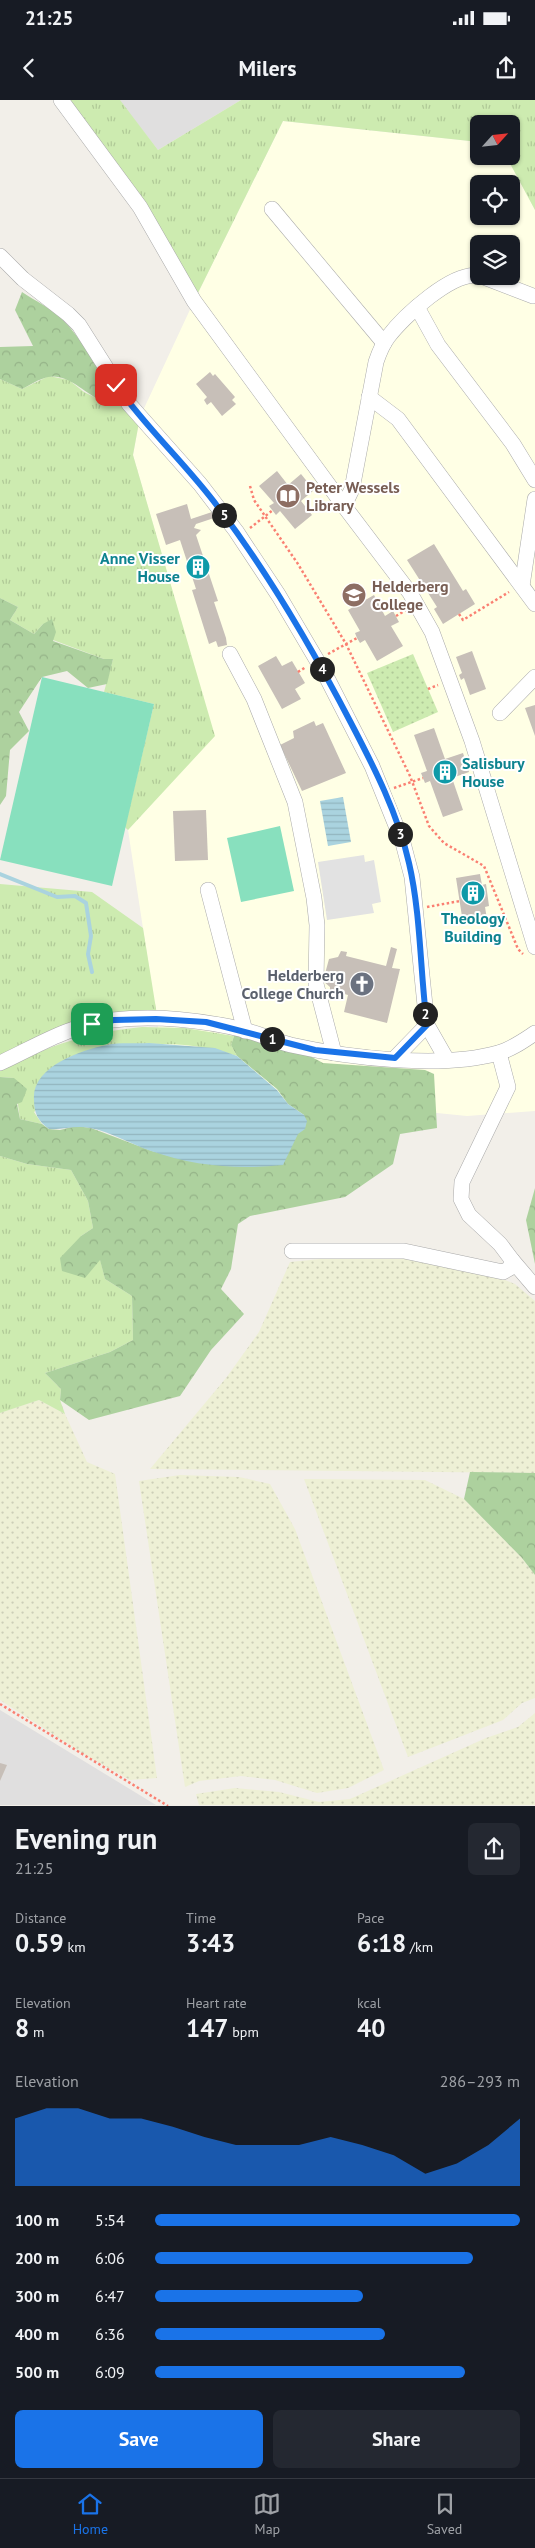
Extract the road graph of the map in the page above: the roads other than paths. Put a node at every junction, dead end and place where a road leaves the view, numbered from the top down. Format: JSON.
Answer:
{"nodes":[{"id":1,"x":61,"y":100,"type":"edge"},
{"id":2,"x":272,"y":209,"type":"dead end"},
{"id":3,"x":0,"y":256,"type":"edge"},
{"id":4,"x":470,"y":274,"type":"edge"},
{"id":5,"x":504,"y":285,"type":"edge"},
{"id":6,"x":533,"y":296,"type":"dead end"},
{"id":7,"x":417,"y":307,"type":"junction"},
{"id":8,"x":384,"y":342,"type":"junction"},
{"id":9,"x":369,"y":397,"type":"junction"},
{"id":10,"x":535,"y":480,"type":"edge"},
{"id":11,"x":535,"y":499,"type":"edge"},
{"id":12,"x":344,"y":506,"type":"junction"},
{"id":13,"x":522,"y":585,"type":"junction"},
{"id":14,"x":535,"y":604,"type":"edge"},
{"id":15,"x":230,"y":654,"type":"dead end"},
{"id":16,"x":535,"y":677,"type":"edge"},
{"id":17,"x":500,"y":713,"type":"dead end"},
{"id":18,"x":208,"y":890,"type":"dead end"},
{"id":19,"x":532,"y":953,"type":"edge"},
{"id":20,"x":427,"y":1025,"type":"junction"},
{"id":21,"x":245,"y":1031,"type":"junction"},
{"id":22,"x":535,"y":1034,"type":"edge"},
{"id":23,"x":334,"y":1052,"type":"junction"},
{"id":24,"x":499,"y":1053,"type":"junction"},
{"id":25,"x":395,"y":1058,"type":"junction"},
{"id":26,"x":447,"y":1060,"type":"junction"},
{"id":27,"x":0,"y":1063,"type":"edge"},
{"id":28,"x":292,"y":1251,"type":"dead end"},
{"id":29,"x":512,"y":1260,"type":"junction"},
{"id":30,"x":535,"y":1287,"type":"edge"}],
"edges":[{"from":1,"to":12,"type":"street"},
{"from":2,"to":8,"type":"street"},
{"from":3,"to":20,"type":"street"},
{"from":4,"to":7,"type":"street"},
{"from":5,"to":6,"type":"street"},
{"from":7,"to":8,"type":"street"},
{"from":7,"to":10,"type":"street"},
{"from":8,"to":9,"type":"street"},
{"from":9,"to":12,"type":"street"},
{"from":9,"to":13,"type":"street"},
{"from":11,"to":13,"type":"street"},
{"from":12,"to":19,"type":"street"},
{"from":13,"to":14,"type":"street"},
{"from":15,"to":23,"type":"street"},
{"from":16,"to":17,"type":"street"},
{"from":18,"to":21,"type":"street"},
{"from":20,"to":25,"type":"street"},
{"from":20,"to":26,"type":"street"},
{"from":21,"to":23,"type":"street"},
{"from":21,"to":27,"type":"street"},
{"from":22,"to":24,"type":"street"},
{"from":23,"to":25,"type":"street"},
{"from":24,"to":26,"type":"street"},
{"from":24,"to":29,"type":"street"},
{"from":25,"to":26,"type":"street"},
{"from":28,"to":29,"type":"street"},
{"from":29,"to":30,"type":"street"}]}
